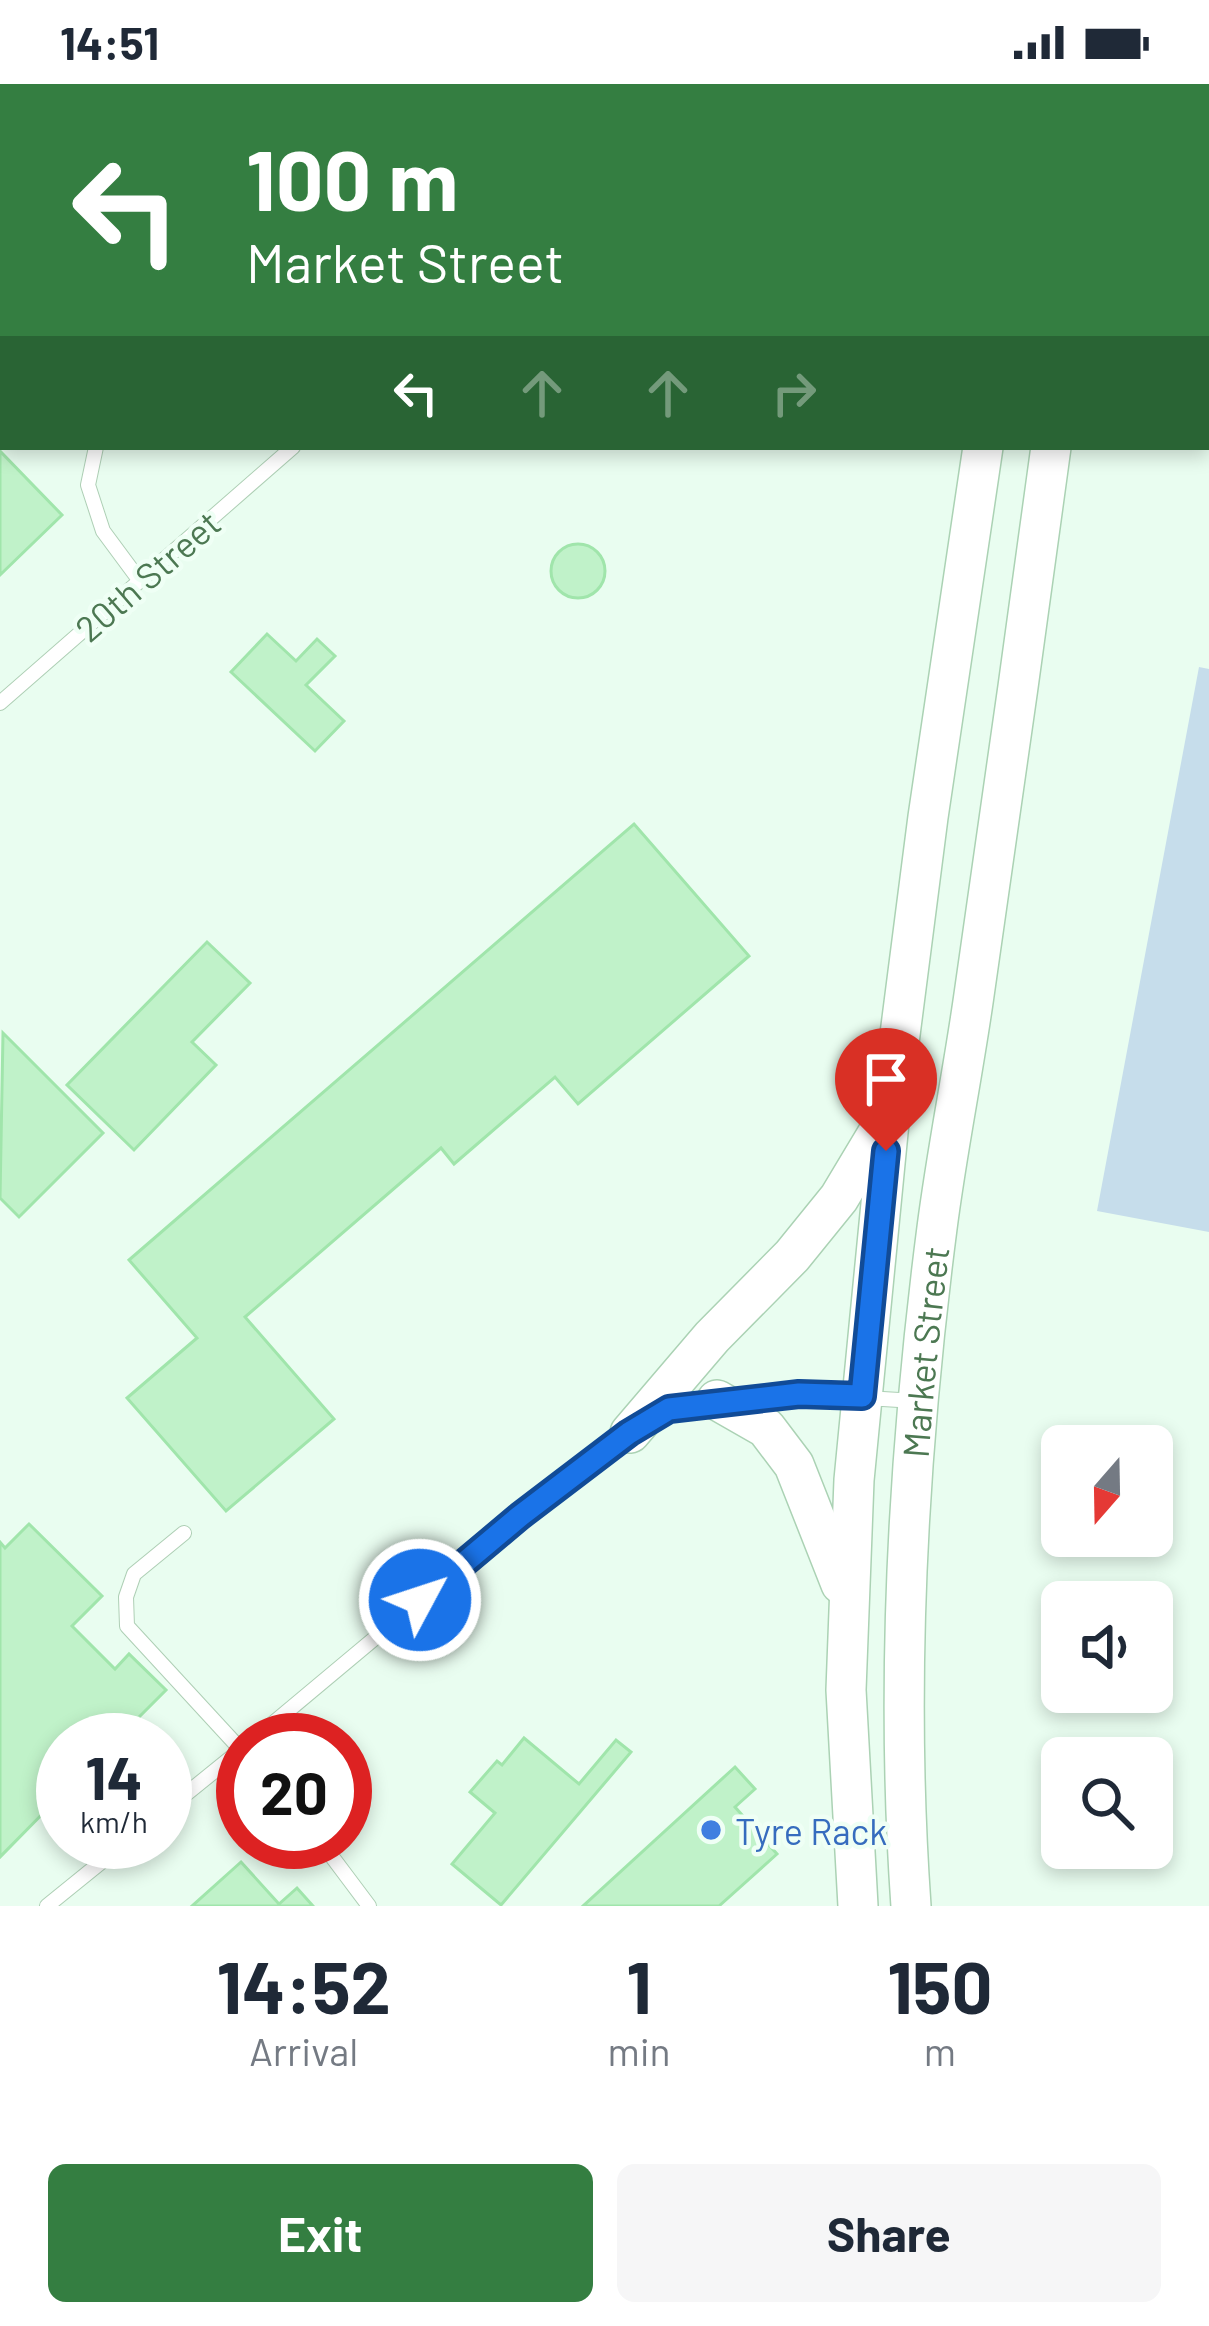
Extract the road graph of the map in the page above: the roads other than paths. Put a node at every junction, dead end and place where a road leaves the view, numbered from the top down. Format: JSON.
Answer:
{"nodes":[{"id":1,"x":94,"y":450,"type":"edge"},
{"id":2,"x":290,"y":450,"type":"edge"},
{"id":3,"x":983,"y":450,"type":"edge"},
{"id":4,"x":1051,"y":450,"type":"edge"},
{"id":5,"x":140,"y":581,"type":"junction"},
{"id":6,"x":0,"y":703,"type":"edge"},
{"id":7,"x":890,"y":1112,"type":"junction"},
{"id":8,"x":862,"y":1396,"type":"junction"},
{"id":9,"x":717,"y":1400,"type":"junction"},
{"id":10,"x":918,"y":1401,"type":"junction"},
{"id":11,"x":629,"y":1433,"type":"junction"},
{"id":12,"x":184,"y":1533,"type":"dead end"},
{"id":13,"x":847,"y":1601,"type":"junction"},
{"id":14,"x":286,"y":1713,"type":"edge"},
{"id":15,"x":216,"y":1718,"type":"edge"},
{"id":16,"x":216,"y":1771,"type":"edge"},
{"id":17,"x":192,"y":1790,"type":"edge"},
{"id":18,"x":93,"y":1869,"type":"edge"},
{"id":19,"x":341,"y":1869,"type":"edge"},
{"id":20,"x":47,"y":1906,"type":"edge"},
{"id":21,"x":369,"y":1906,"type":"edge"},
{"id":22,"x":858,"y":1906,"type":"edge"},
{"id":23,"x":911,"y":1906,"type":"edge"}],
"edges":[{"from":1,"to":5,"type":"lane"},
{"from":2,"to":5,"type":"lane","name":"20th Street"},
{"from":3,"to":7,"type":"main road","name":"Market Street"},
{"from":4,"to":10,"type":"main road","name":"Market Street"},
{"from":5,"to":6,"type":"lane","name":"20th Street"},
{"from":7,"to":8,"type":"main road","name":"Market Street"},
{"from":7,"to":11,"type":"main road"},
{"from":8,"to":9,"type":"lane"},
{"from":8,"to":10,"type":"lane"},
{"from":8,"to":13,"type":"main road","name":"Market Street"},
{"from":9,"to":11,"type":"lane"},
{"from":9,"to":13,"type":"main road"},
{"from":10,"to":23,"type":"main road","name":"Market Street"},
{"from":11,"to":14,"type":"lane"},
{"from":12,"to":15,"type":"lane"},
{"from":13,"to":22,"type":"main road","name":"Market Street"},
{"from":16,"to":17,"type":"lane"},
{"from":18,"to":20,"type":"lane"},
{"from":19,"to":21,"type":"lane"}]}
